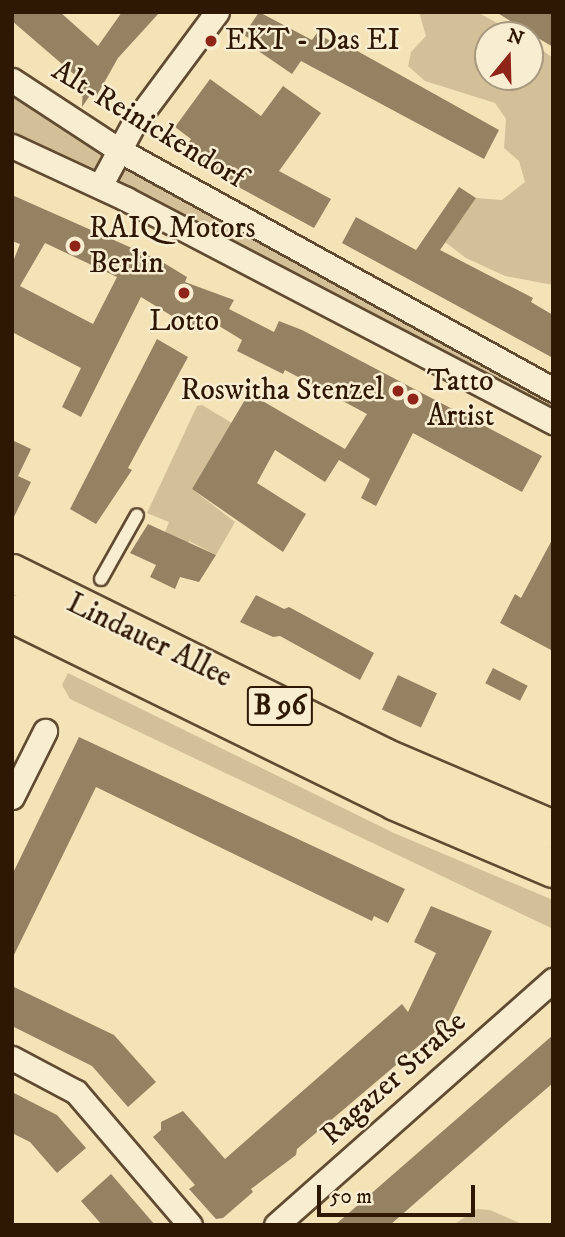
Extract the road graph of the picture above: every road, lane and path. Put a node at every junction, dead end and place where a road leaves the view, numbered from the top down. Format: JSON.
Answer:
{"nodes":[{"id":1,"x":217,"y":12,"type":"edge"},
{"id":2,"x":12,"y":80,"type":"edge"},
{"id":3,"x":12,"y":146,"type":"edge"},
{"id":4,"x":120,"y":150,"type":"junction"},
{"id":5,"x":100,"y":186,"type":"junction"},
{"id":6,"x":288,"y":243,"type":"junction"},
{"id":7,"x":271,"y":275,"type":"junction"},
{"id":8,"x":553,"y":390,"type":"edge"},
{"id":9,"x":553,"y":422,"type":"edge"},
{"id":10,"x":137,"y":515,"type":"dead end"},
{"id":11,"x":12,"y":573,"type":"edge"},
{"id":12,"x":101,"y":579,"type":"dead end"},
{"id":13,"x":12,"y":613,"type":"edge"},
{"id":14,"x":46,"y":731,"type":"dead end"},
{"id":15,"x":12,"y":797,"type":"edge"},
{"id":16,"x":553,"y":829,"type":"edge"},
{"id":17,"x":553,"y":868,"type":"edge"},
{"id":18,"x":553,"y":980,"type":"edge"},
{"id":19,"x":12,"y":1058,"type":"edge"},
{"id":20,"x":190,"y":1225,"type":"edge"},
{"id":21,"x":276,"y":1225,"type":"edge"}],
"edges":[{"from":1,"to":4,"type":"street"},
{"from":2,"to":4,"type":"street","name":"Alt-Reinickendorf"},
{"from":3,"to":5,"type":"street"},
{"from":4,"to":5,"type":"street"},
{"from":4,"to":6,"type":"street","name":"Alt-Reinickendorf"},
{"from":5,"to":7,"type":"street"},
{"from":6,"to":7,"type":"street"},
{"from":6,"to":8,"type":"street","name":"Alt-Reinickendorf"},
{"from":7,"to":9,"type":"street"},
{"from":10,"to":12,"type":"lane"},
{"from":11,"to":16,"type":"main road","name":"Lindauer Allee","number":"B 96"},
{"from":13,"to":17,"type":"main road","name":"Lindauer Allee","number":"B 96"},
{"from":14,"to":15,"type":"street"},
{"from":18,"to":21,"type":"street","name":"Ragazer Straße"},
{"from":19,"to":20,"type":"street"}]}
